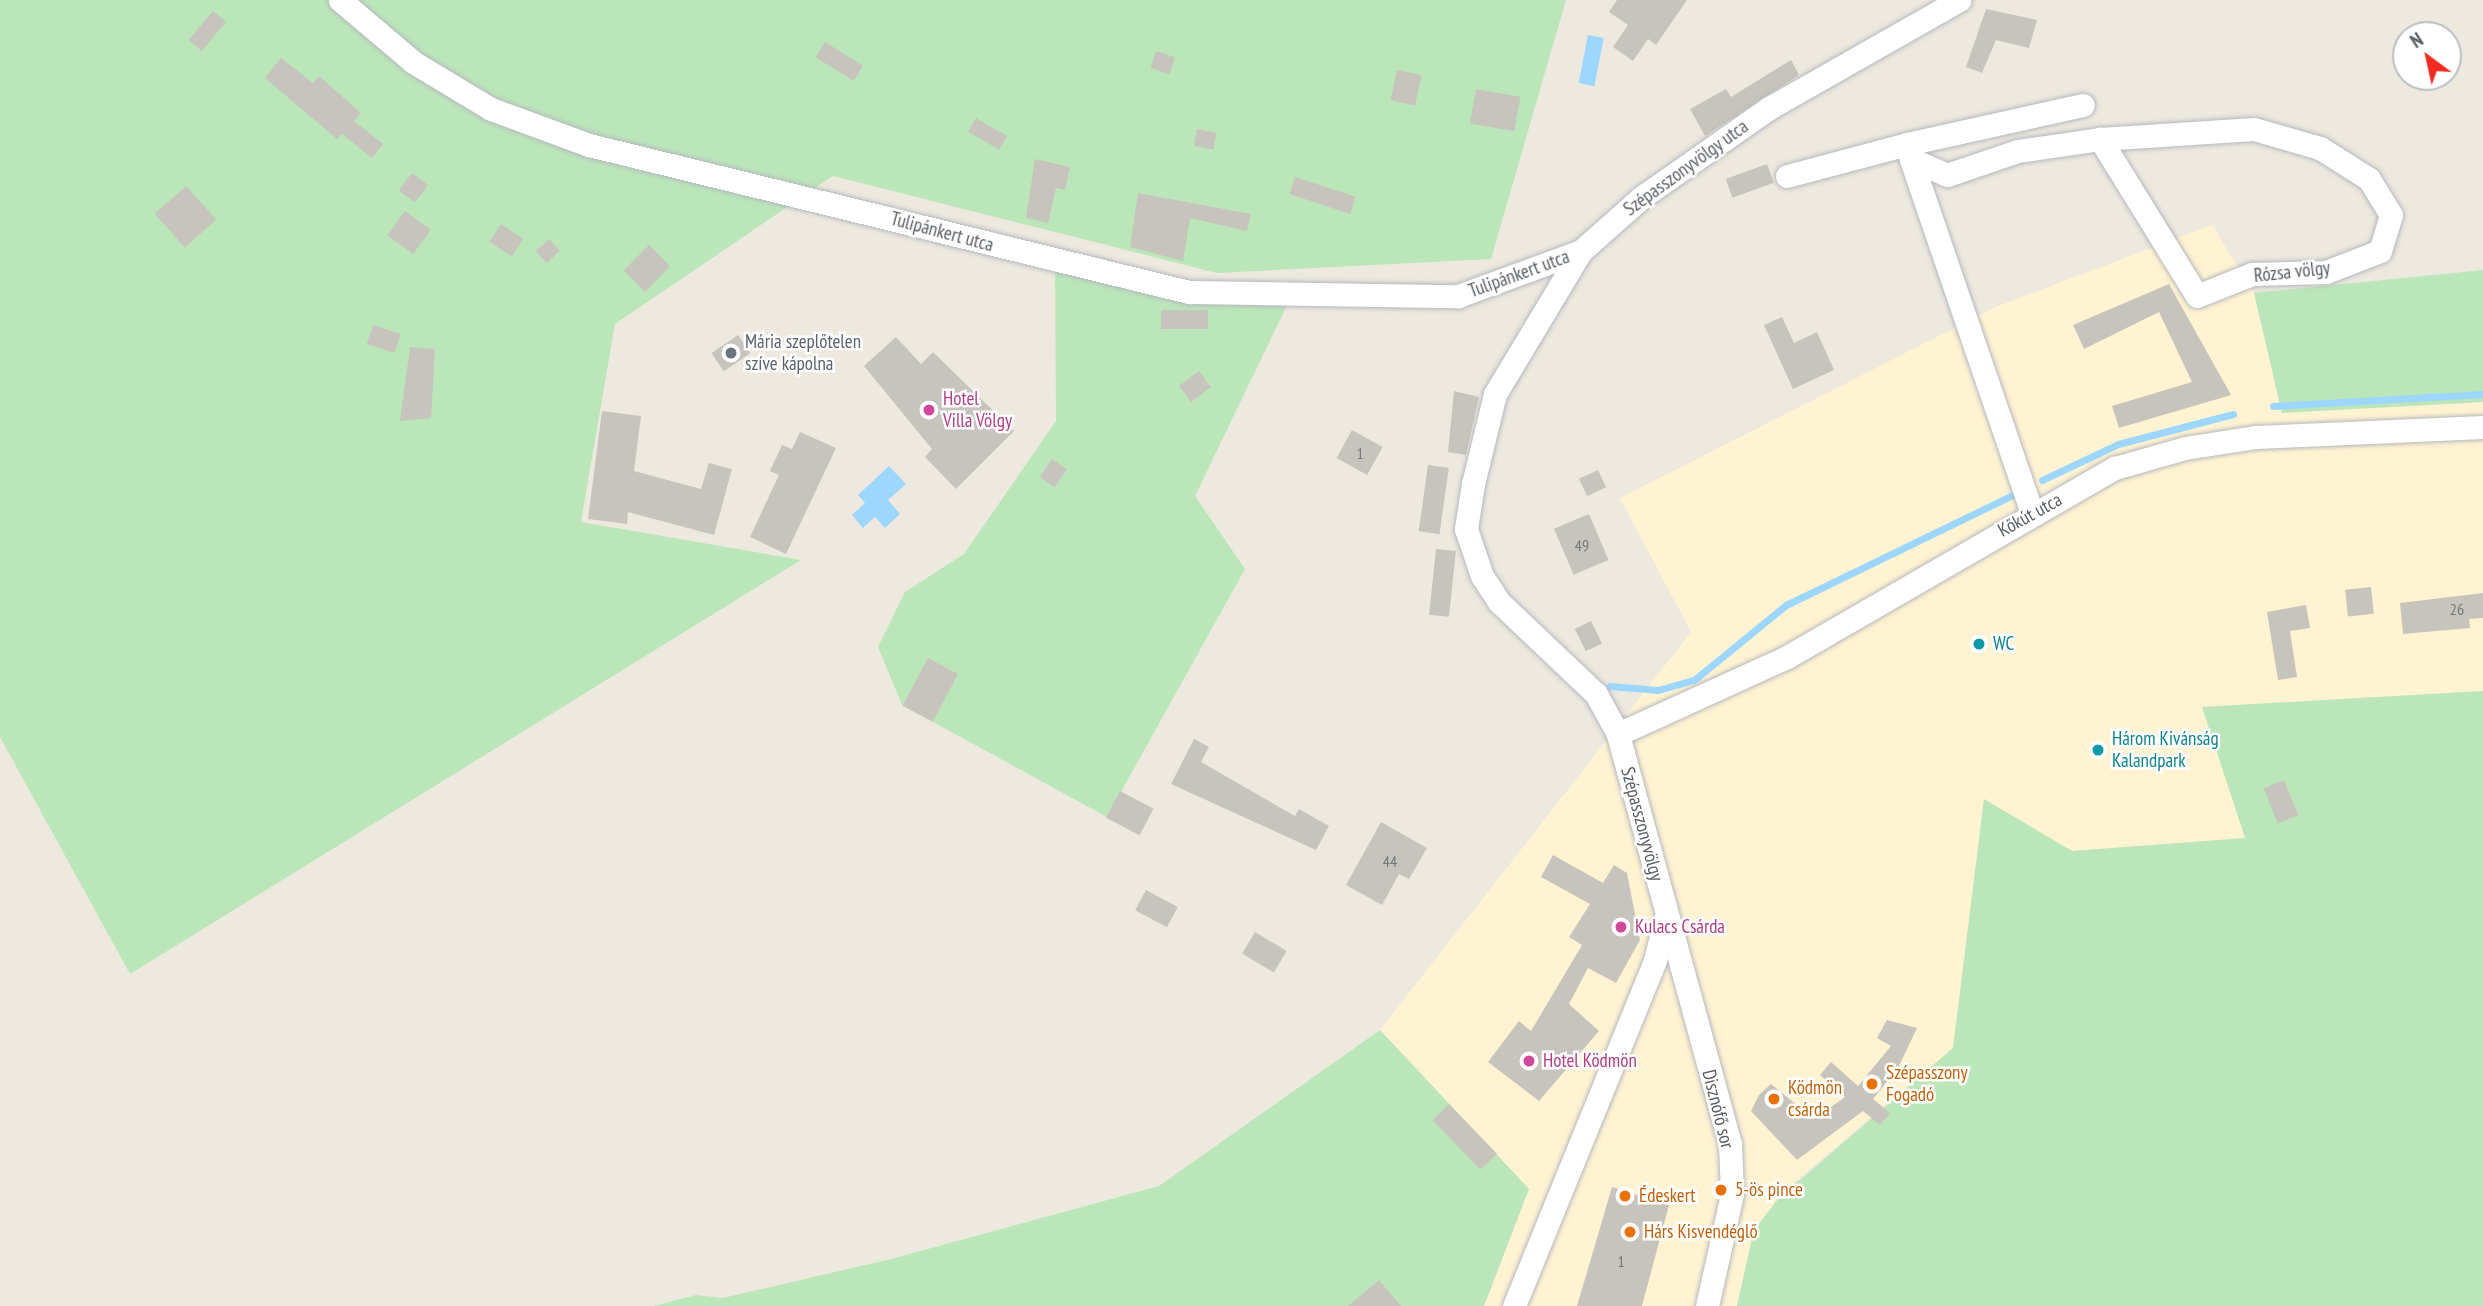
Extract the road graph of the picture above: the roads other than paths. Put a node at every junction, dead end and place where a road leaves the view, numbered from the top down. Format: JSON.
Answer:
{"nodes":[{"id":1,"x":340,"y":0,"type":"edge"},
{"id":2,"x":1959,"y":0,"type":"edge"},
{"id":3,"x":2084,"y":105,"type":"dead end"},
{"id":4,"x":2100,"y":139,"type":"junction"},
{"id":5,"x":1909,"y":152,"type":"junction"},
{"id":6,"x":1787,"y":176,"type":"dead end"},
{"id":7,"x":1581,"y":251,"type":"junction"},
{"id":8,"x":2483,"y":427,"type":"edge"},
{"id":9,"x":2032,"y":513,"type":"junction"},
{"id":10,"x":1618,"y":734,"type":"junction"},
{"id":11,"x":1667,"y":914,"type":"junction"},
{"id":12,"x":1514,"y":1306,"type":"edge"},
{"id":13,"x":1707,"y":1306,"type":"edge"}],
"edges":[{"from":1,"to":7,"type":"street","name":"Tulipánkert utca"},
{"from":2,"to":7,"type":"street","name":"Szépasszonyvölgy utca"},
{"from":3,"to":5,"type":"street"},
{"from":4,"to":4,"type":"street","name":"Rózsa völgy"},
{"from":4,"to":5,"type":"street","name":"Rózsa völgy"},
{"from":5,"to":6,"type":"street"},
{"from":5,"to":9,"type":"street"},
{"from":7,"to":10,"type":"street","name":"Szépasszonyvölgy utca"},
{"from":8,"to":9,"type":"street","name":"Kőkút utca"},
{"from":9,"to":10,"type":"street","name":"Kőkút utca"},
{"from":10,"to":11,"type":"street","name":"Szépasszonyvölgy"},
{"from":11,"to":12,"type":"street"},
{"from":11,"to":13,"type":"street","name":"Disznófő sor"}]}
